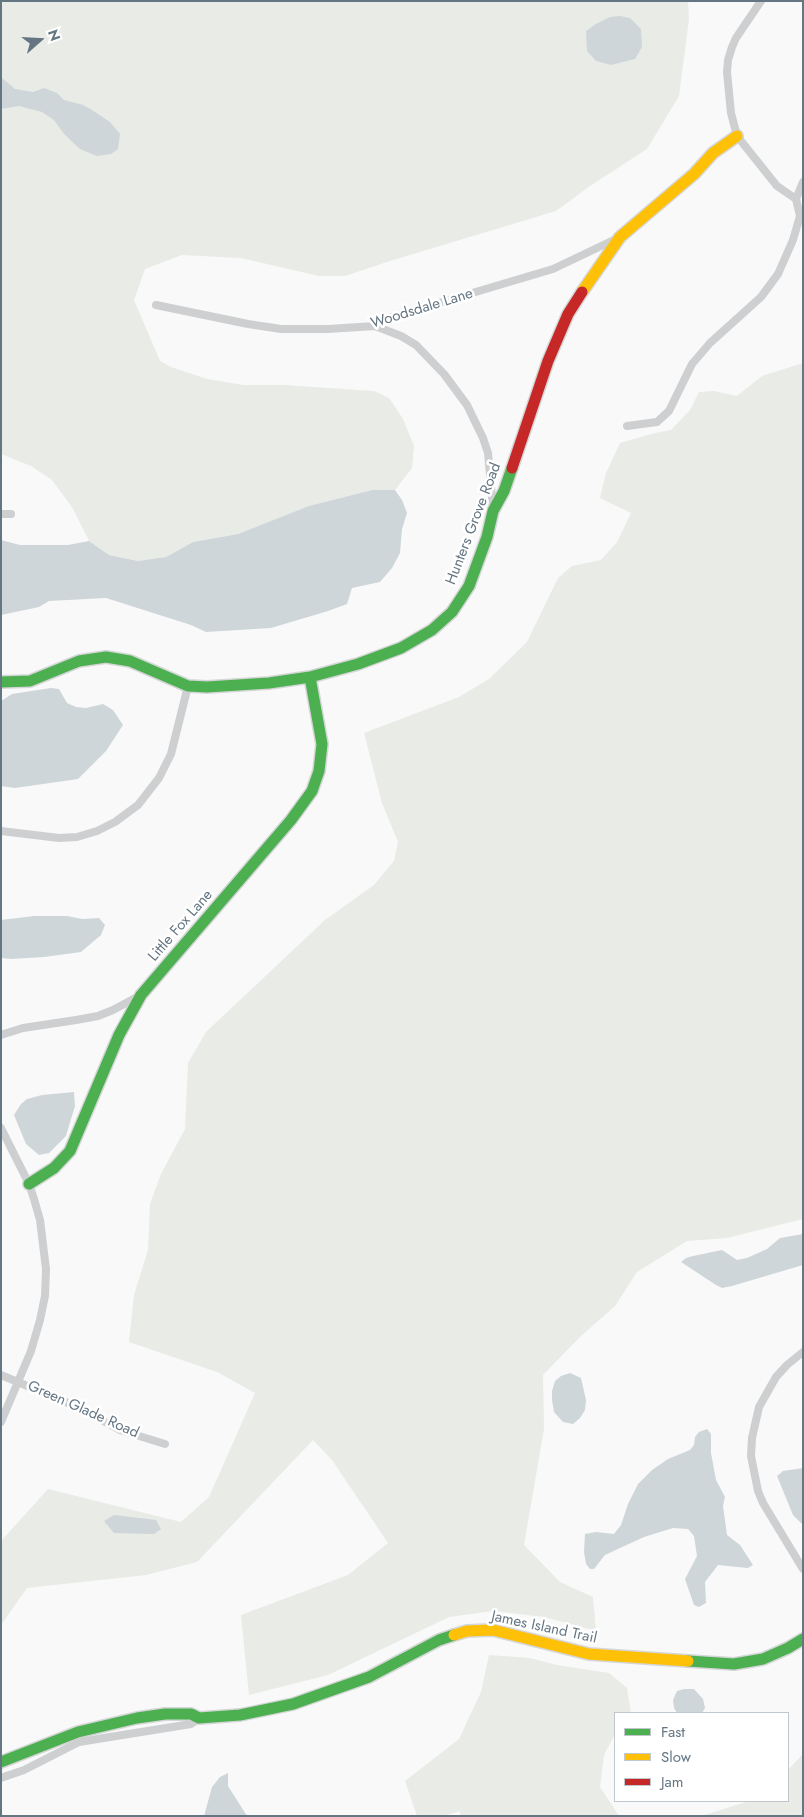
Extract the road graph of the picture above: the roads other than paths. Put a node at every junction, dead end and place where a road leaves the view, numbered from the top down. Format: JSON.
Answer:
{"nodes":[{"id":1,"x":761,"y":1,"type":"edge"},
{"id":2,"x":737,"y":136,"type":"junction"},
{"id":3,"x":803,"y":182,"type":"edge"},
{"id":4,"x":796,"y":198,"type":"junction"},
{"id":5,"x":620,"y":237,"type":"junction"},
{"id":6,"x":156,"y":305,"type":"dead end"},
{"id":7,"x":375,"y":326,"type":"junction"},
{"id":8,"x":627,"y":426,"type":"dead end"},
{"id":9,"x":493,"y":511,"type":"junction"},
{"id":10,"x":1,"y":514,"type":"edge"},
{"id":11,"x":11,"y":514,"type":"dead end"},
{"id":12,"x":310,"y":678,"type":"junction"},
{"id":13,"x":1,"y":682,"type":"edge"},
{"id":14,"x":188,"y":686,"type":"junction"},
{"id":15,"x":1,"y":831,"type":"edge"},
{"id":16,"x":141,"y":995,"type":"junction"},
{"id":17,"x":1,"y":1035,"type":"edge"},
{"id":18,"x":1,"y":1128,"type":"edge"},
{"id":19,"x":28,"y":1184,"type":"junction"},
{"id":20,"x":803,"y":1352,"type":"edge"},
{"id":21,"x":1,"y":1375,"type":"edge"},
{"id":22,"x":19,"y":1382,"type":"junction"},
{"id":23,"x":1,"y":1422,"type":"edge"},
{"id":24,"x":165,"y":1444,"type":"dead end"},
{"id":25,"x":803,"y":1569,"type":"edge"},
{"id":26,"x":803,"y":1639,"type":"edge"},
{"id":27,"x":199,"y":1718,"type":"junction"},
{"id":28,"x":1,"y":1762,"type":"edge"},
{"id":29,"x":1,"y":1778,"type":"edge"}],
"edges":[{"from":1,"to":2,"type":"street"},
{"from":2,"to":4,"type":"street"},
{"from":2,"to":5,"type":"street","name":"Hunters Grove Road"},
{"from":3,"to":4,"type":"street"},
{"from":4,"to":8,"type":"street"},
{"from":5,"to":7,"type":"street","name":"Woodsdale Lane"},
{"from":5,"to":9,"type":"street","name":"Hunters Grove Road"},
{"from":6,"to":7,"type":"street","name":"Woodsdale Lane"},
{"from":7,"to":9,"type":"street"},
{"from":9,"to":12,"type":"street","name":"Hunters Grove Road"},
{"from":10,"to":11,"type":"street"},
{"from":12,"to":14,"type":"street","name":"Hunters Grove Road"},
{"from":12,"to":16,"type":"street","name":"Little Fox Lane"},
{"from":13,"to":14,"type":"street","name":"Hunters Grove Road"},
{"from":14,"to":15,"type":"street"},
{"from":16,"to":17,"type":"street"},
{"from":16,"to":19,"type":"street","name":"Little Fox Lane"},
{"from":18,"to":19,"type":"street"},
{"from":19,"to":22,"type":"street"},
{"from":20,"to":25,"type":"street"},
{"from":21,"to":22,"type":"street","name":"Green Glade Road"},
{"from":22,"to":23,"type":"street"},
{"from":22,"to":24,"type":"street","name":"Green Glade Road"},
{"from":26,"to":27,"type":"street","name":"James Island Trail"},
{"from":27,"to":28,"type":"street","name":"James Island Trail"},
{"from":27,"to":29,"type":"street","name":"James Island Trail"}]}
